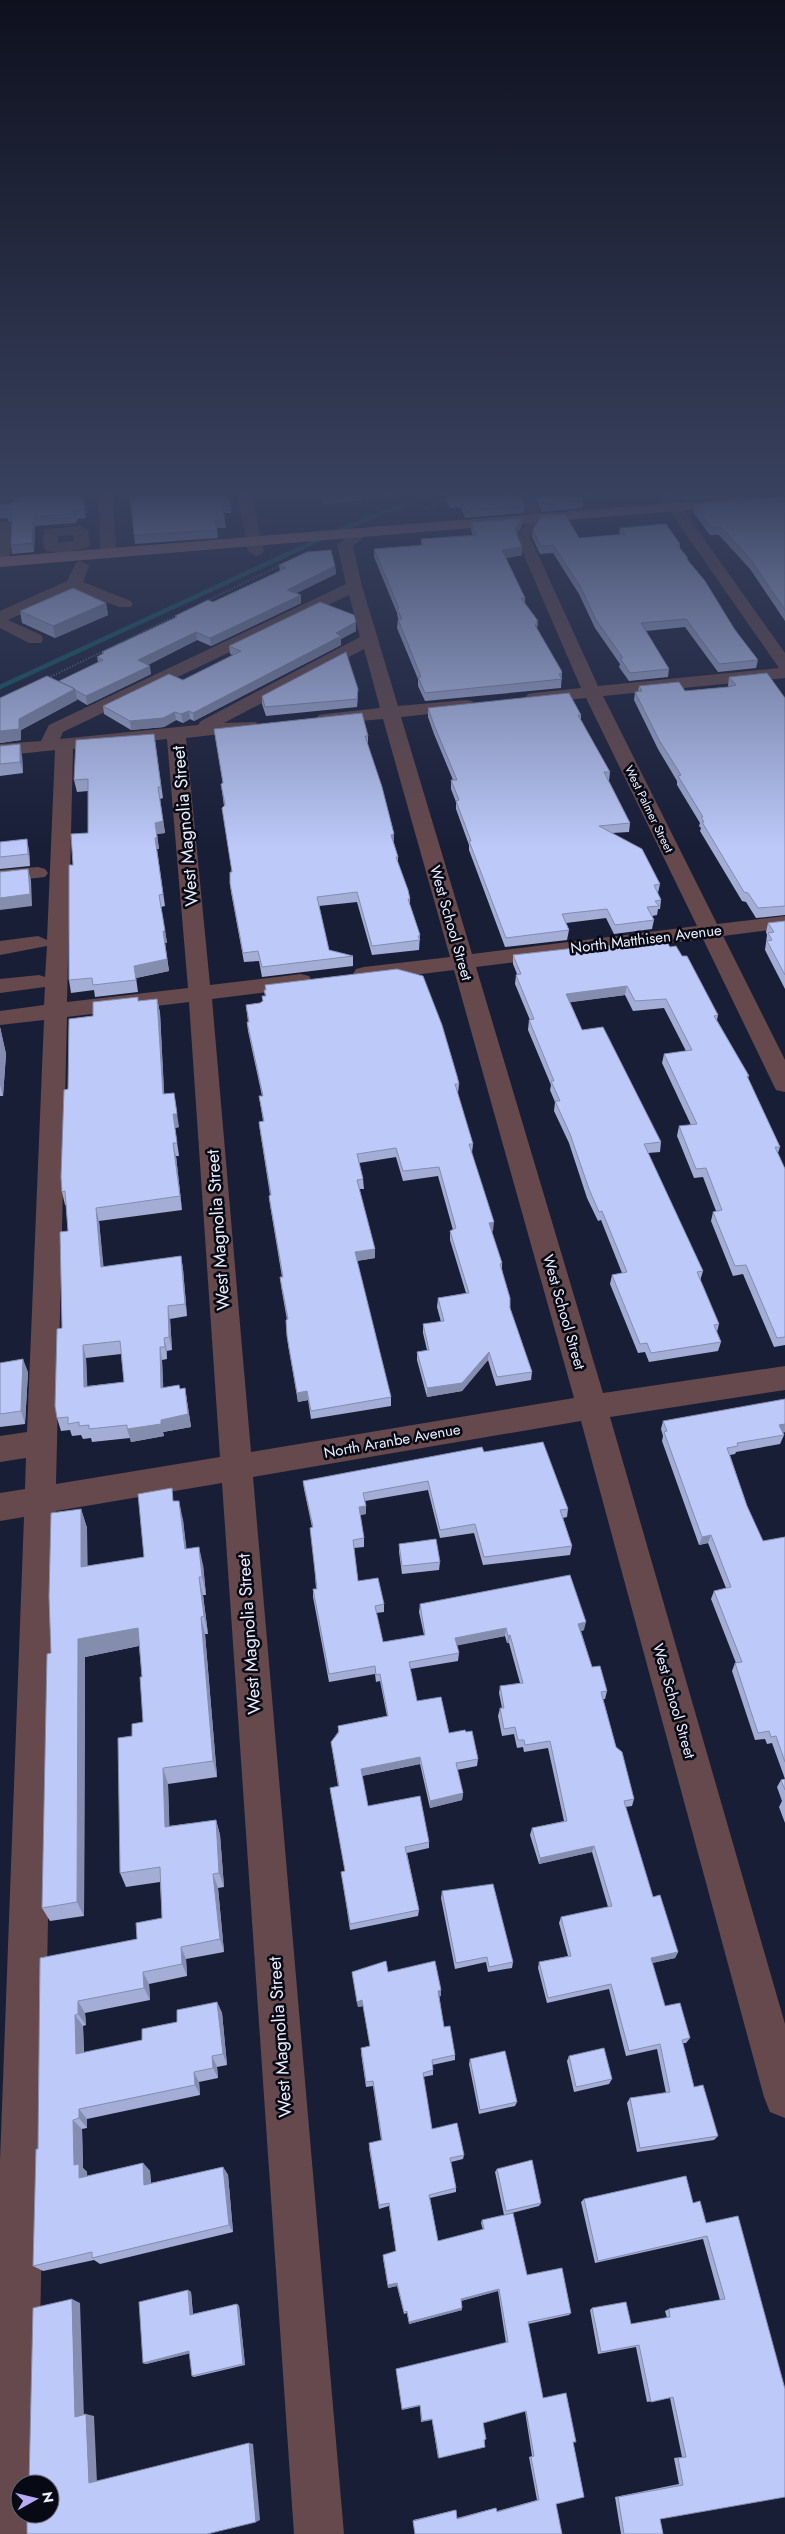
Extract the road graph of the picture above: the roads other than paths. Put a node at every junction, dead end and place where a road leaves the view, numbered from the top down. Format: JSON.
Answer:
{"nodes":[{"id":1,"x":299,"y":612,"type":"edge"},
{"id":2,"x":361,"y":612,"type":"edge"},
{"id":3,"x":556,"y":612,"type":"edge"},
{"id":4,"x":748,"y":612,"type":"edge"},
{"id":5,"x":0,"y":622,"type":"edge"},
{"id":6,"x":35,"y":639,"type":"dead end"},
{"id":7,"x":369,"y":639,"type":"junction"},
{"id":8,"x":785,"y":665,"type":"edge"},
{"id":9,"x":785,"y":673,"type":"edge"},
{"id":10,"x":592,"y":692,"type":"junction"},
{"id":11,"x":516,"y":700,"type":"edge"},
{"id":12,"x":487,"y":703,"type":"edge"},
{"id":13,"x":391,"y":712,"type":"junction"},
{"id":14,"x":312,"y":720,"type":"edge"},
{"id":15,"x":263,"y":725,"type":"edge"},
{"id":16,"x":185,"y":732,"type":"junction"},
{"id":17,"x":56,"y":745,"type":"junction"},
{"id":18,"x":0,"y":750,"type":"edge"},
{"id":19,"x":38,"y":873,"type":"dead end"},
{"id":20,"x":0,"y":876,"type":"edge"},
{"id":21,"x":785,"y":922,"type":"edge"},
{"id":22,"x":710,"y":931,"type":"junction"},
{"id":23,"x":38,"y":943,"type":"dead end"},
{"id":24,"x":0,"y":948,"type":"edge"},
{"id":25,"x":462,"y":962,"type":"junction"},
{"id":26,"x":39,"y":982,"type":"dead end"},
{"id":27,"x":0,"y":986,"type":"edge"},
{"id":28,"x":200,"y":994,"type":"junction"},
{"id":29,"x":55,"y":1012,"type":"junction"},
{"id":30,"x":0,"y":1018,"type":"edge"},
{"id":31,"x":785,"y":1084,"type":"edge"},
{"id":32,"x":785,"y":1378,"type":"edge"},
{"id":33,"x":592,"y":1407,"type":"junction"},
{"id":34,"x":41,"y":1443,"type":"junction"},
{"id":35,"x":0,"y":1449,"type":"edge"},
{"id":36,"x":236,"y":1468,"type":"junction"},
{"id":37,"x":40,"y":1501,"type":"junction"},
{"id":38,"x":0,"y":1507,"type":"edge"},
{"id":39,"x":785,"y":2097,"type":"edge"},
{"id":40,"x":11,"y":2534,"type":"edge"},
{"id":41,"x":319,"y":2534,"type":"edge"}],
"edges":[{"from":1,"to":17,"type":"street"},
{"from":2,"to":7,"type":"street","name":"West School Street"},
{"from":3,"to":10,"type":"street","name":"West Palmer Street"},
{"from":4,"to":8,"type":"street"},
{"from":5,"to":6,"type":"street"},
{"from":7,"to":13,"type":"street","name":"West School Street"},
{"from":7,"to":16,"type":"street"},
{"from":9,"to":10,"type":"street"},
{"from":10,"to":11,"type":"street"},
{"from":10,"to":22,"type":"street","name":"West Palmer Street"},
{"from":12,"to":13,"type":"street"},
{"from":13,"to":14,"type":"street"},
{"from":13,"to":25,"type":"street","name":"West School Street"},
{"from":15,"to":16,"type":"street"},
{"from":16,"to":17,"type":"street"},
{"from":16,"to":28,"type":"street","name":"West Magnolia Street"},
{"from":17,"to":18,"type":"street"},
{"from":17,"to":29,"type":"street"},
{"from":19,"to":20,"type":"street"},
{"from":21,"to":22,"type":"street","name":"North Matthisen Avenue"},
{"from":22,"to":25,"type":"street","name":"North Matthisen Avenue"},
{"from":22,"to":31,"type":"street","name":"West Palmer Street"},
{"from":23,"to":24,"type":"street"},
{"from":25,"to":28,"type":"street","name":"North Matthisen Avenue"},
{"from":25,"to":33,"type":"street","name":"West School Street"},
{"from":26,"to":27,"type":"street"},
{"from":28,"to":29,"type":"street","name":"North Matthisen Avenue"},
{"from":28,"to":36,"type":"street","name":"West Magnolia Street"},
{"from":29,"to":30,"type":"street","name":"North Matthisen Avenue"},
{"from":29,"to":34,"type":"street"},
{"from":32,"to":33,"type":"street","name":"North Aranbe Avenue"},
{"from":33,"to":36,"type":"street","name":"North Aranbe Avenue"},
{"from":33,"to":39,"type":"street","name":"West School Street"},
{"from":34,"to":35,"type":"street"},
{"from":34,"to":37,"type":"street"},
{"from":36,"to":37,"type":"street","name":"North Aranbe Avenue"},
{"from":36,"to":41,"type":"street","name":"West Magnolia Street"},
{"from":37,"to":38,"type":"street","name":"North Aranbe Avenue"},
{"from":37,"to":40,"type":"street"}]}
